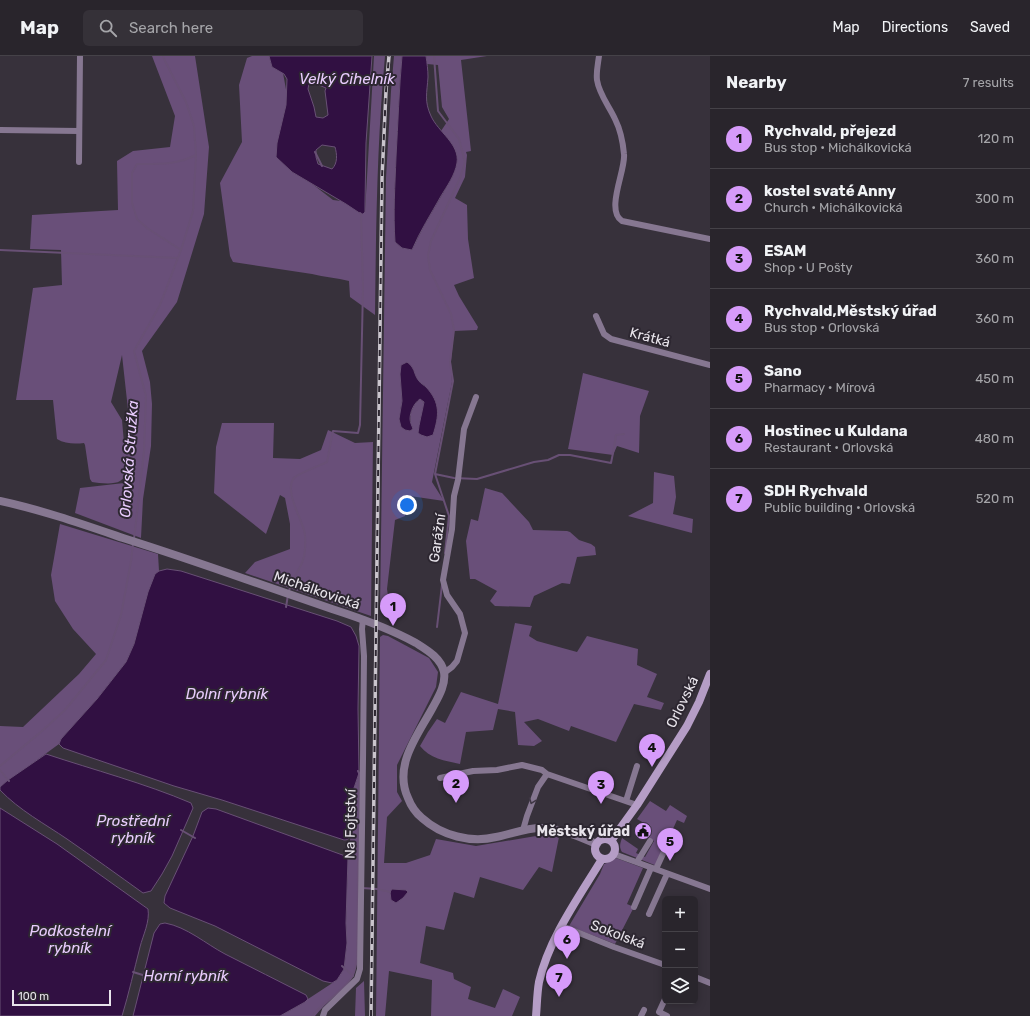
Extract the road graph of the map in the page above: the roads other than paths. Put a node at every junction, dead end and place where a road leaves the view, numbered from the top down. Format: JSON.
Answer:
{"nodes":[{"id":1,"x":80,"y":56,"type":"edge"},
{"id":2,"x":599,"y":56,"type":"edge"},
{"id":3,"x":0,"y":130,"type":"edge"},
{"id":4,"x":79,"y":131,"type":"junction"},
{"id":5,"x":79,"y":162,"type":"dead end"},
{"id":6,"x":710,"y":239,"type":"edge"},
{"id":7,"x":596,"y":316,"type":"dead end"},
{"id":8,"x":710,"y":365,"type":"edge"},
{"id":9,"x":476,"y":397,"type":"dead end"},
{"id":10,"x":0,"y":501,"type":"edge"},
{"id":11,"x":363,"y":619,"type":"junction"},
{"id":12,"x":444,"y":673,"type":"junction"},
{"id":13,"x":710,"y":674,"type":"edge"},
{"id":14,"x":637,"y":766,"type":"dead end"},
{"id":15,"x":547,"y":774,"type":"junction"},
{"id":16,"x":440,"y":778,"type":"dead end"},
{"id":17,"x":626,"y":801,"type":"junction"},
{"id":18,"x":637,"y":805,"type":"junction"},
{"id":19,"x":523,"y":830,"type":"junction"},
{"id":20,"x":612,"y":841,"type":"junction"},
{"id":21,"x":650,"y":841,"type":"dead end"},
{"id":22,"x":668,"y":843,"type":"dead end"},
{"id":23,"x":596,"y":844,"type":"junction"},
{"id":24,"x":614,"y":854,"type":"junction"},
{"id":25,"x":602,"y":859,"type":"junction"},
{"id":26,"x":637,"y":862,"type":"junction"},
{"id":27,"x":653,"y":868,"type":"junction"},
{"id":28,"x":667,"y":874,"type":"junction"},
{"id":29,"x":710,"y":890,"type":"edge"},
{"id":30,"x":634,"y":907,"type":"dead end"},
{"id":31,"x":649,"y":914,"type":"dead end"},
{"id":32,"x":562,"y":926,"type":"junction"},
{"id":33,"x":662,"y":964,"type":"edge"},
{"id":34,"x":698,"y":978,"type":"edge"},
{"id":35,"x":710,"y":983,"type":"edge"},
{"id":36,"x":663,"y":1004,"type":"edge"},
{"id":37,"x":658,"y":1014,"type":"edge"},
{"id":38,"x":323,"y":1016,"type":"edge"},
{"id":39,"x":536,"y":1016,"type":"edge"},
{"id":40,"x":667,"y":1016,"type":"edge"}],
"edges":[{"from":1,"to":4,"type":"street"},
{"from":2,"to":6,"type":"street"},
{"from":3,"to":4,"type":"street"},
{"from":4,"to":5,"type":"street"},
{"from":7,"to":8,"type":"street","name":"Krátká"},
{"from":9,"to":12,"type":"street","name":"Garážní"},
{"from":10,"to":11,"type":"street","name":"Michálkovická"},
{"from":11,"to":12,"type":"street","name":"Michálkovická"},
{"from":11,"to":38,"type":"street","name":"Na Fojtství"},
{"from":12,"to":19,"type":"street"},
{"from":13,"to":18,"type":"main road","name":"Orlovská"},
{"from":14,"to":17,"type":"street"},
{"from":15,"to":16,"type":"street"},
{"from":15,"to":17,"type":"street"},
{"from":15,"to":19,"type":"street","one_way":true},
{"from":17,"to":18,"type":"street"},
{"from":18,"to":20,"type":"main road","name":"Orlovská"},
{"from":19,"to":23,"type":"street"},
{"from":20,"to":23,"type":"main road"},
{"from":20,"to":24,"type":"main road"},
{"from":21,"to":26,"type":"street"},
{"from":22,"to":27,"type":"street"},
{"from":23,"to":25,"type":"main road"},
{"from":24,"to":25,"type":"main road"},
{"from":24,"to":26,"type":"street"},
{"from":25,"to":32,"type":"main road"},
{"from":26,"to":27,"type":"street"},
{"from":27,"to":28,"type":"street"},
{"from":27,"to":30,"type":"street"},
{"from":28,"to":29,"type":"street"},
{"from":28,"to":31,"type":"street"},
{"from":32,"to":33,"type":"street","name":"Sokolská"},
{"from":32,"to":39,"type":"main road"},
{"from":34,"to":35,"type":"street"},
{"from":36,"to":37,"type":"street"},
{"from":37,"to":40,"type":"street"}]}
